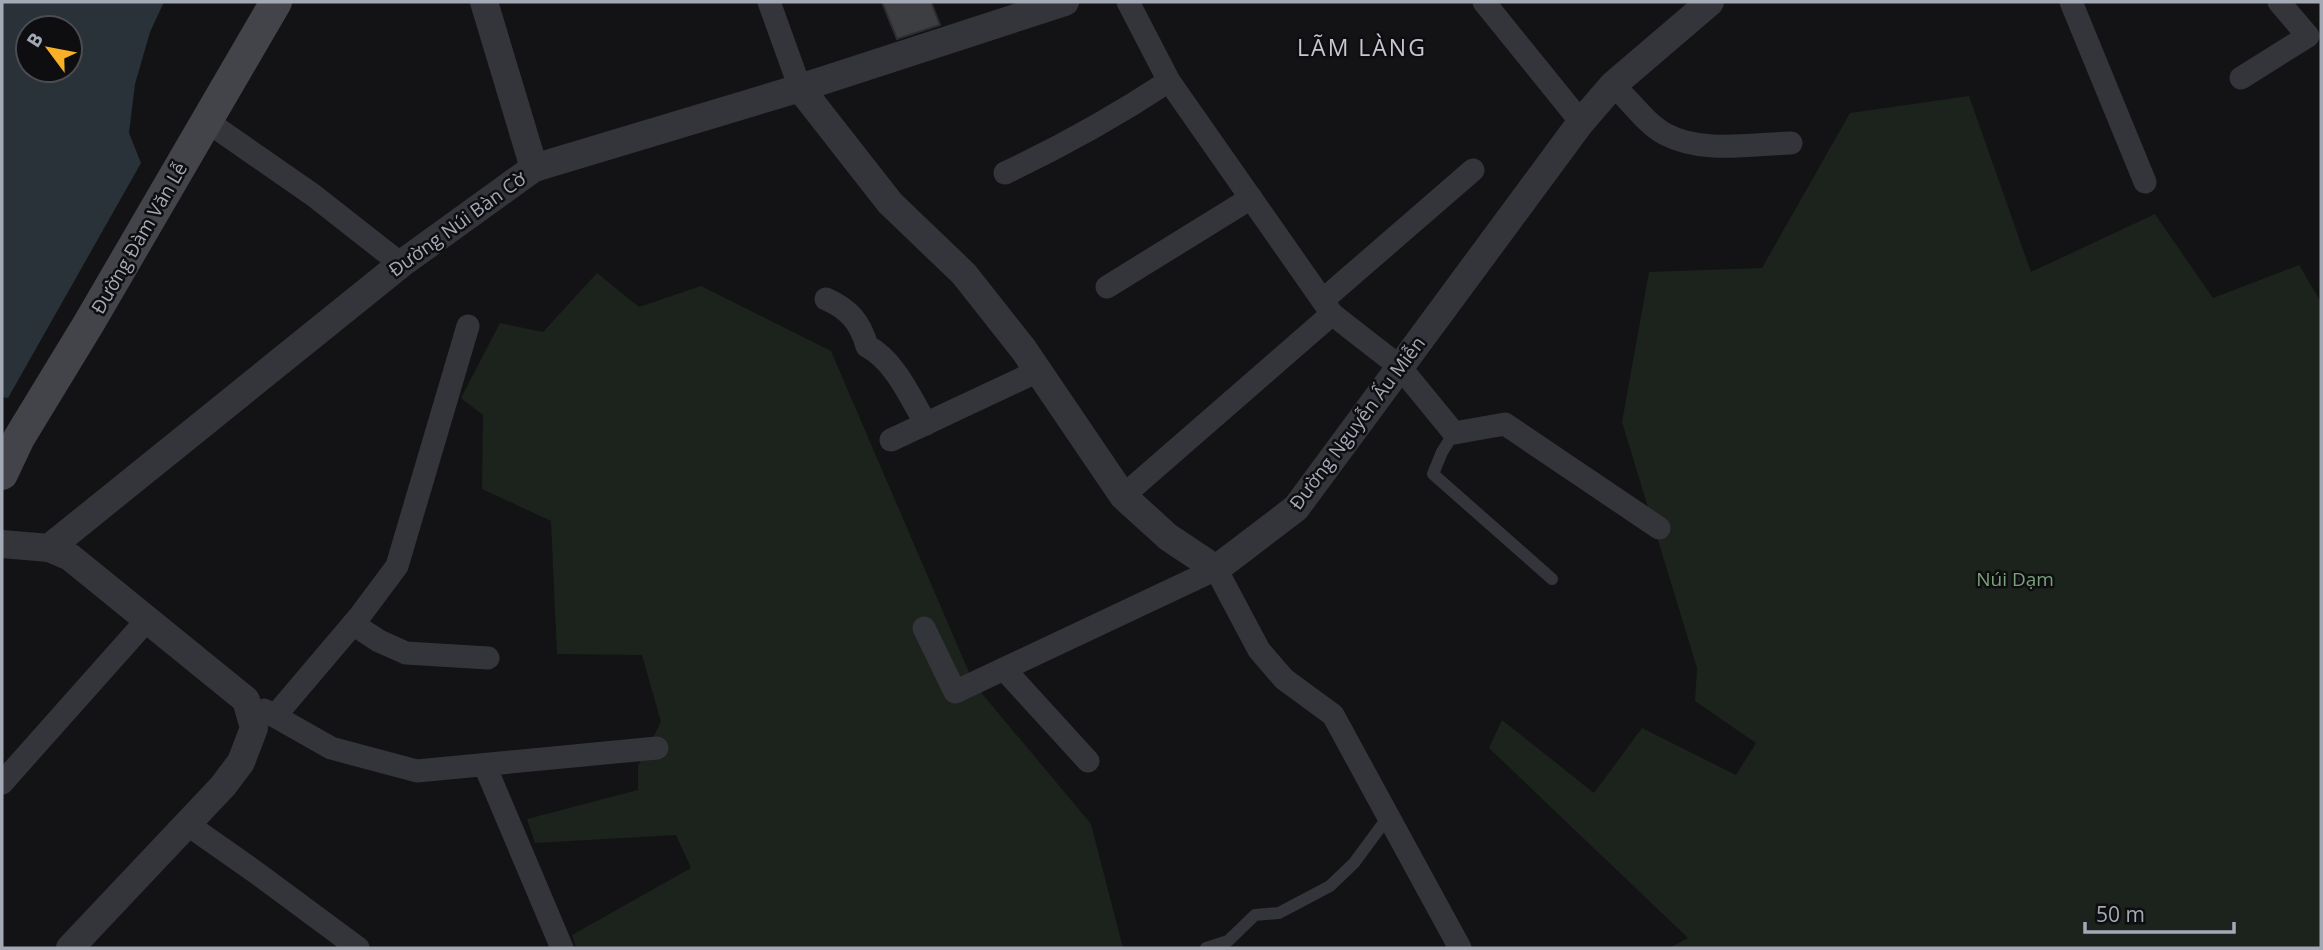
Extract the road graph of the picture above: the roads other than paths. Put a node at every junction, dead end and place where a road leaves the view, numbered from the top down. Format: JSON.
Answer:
{"nodes":[{"id":1,"x":276,"y":2,"type":"edge"},
{"id":2,"x":484,"y":2,"type":"edge"},
{"id":3,"x":769,"y":2,"type":"edge"},
{"id":4,"x":1065,"y":2,"type":"edge"},
{"id":5,"x":1128,"y":2,"type":"edge"},
{"id":6,"x":1484,"y":2,"type":"edge"},
{"id":7,"x":1710,"y":2,"type":"edge"},
{"id":8,"x":2071,"y":2,"type":"edge"},
{"id":9,"x":2279,"y":2,"type":"edge"},
{"id":10,"x":2241,"y":78,"type":"dead end"},
{"id":11,"x":1169,"y":81,"type":"junction"},
{"id":12,"x":1613,"y":85,"type":"junction"},
{"id":13,"x":800,"y":88,"type":"junction"},
{"id":14,"x":208,"y":122,"type":"junction"},
{"id":15,"x":1581,"y":122,"type":"junction"},
{"id":16,"x":1791,"y":143,"type":"dead end"},
{"id":17,"x":534,"y":167,"type":"junction"},
{"id":18,"x":1473,"y":170,"type":"dead end"},
{"id":19,"x":1004,"y":173,"type":"dead end"},
{"id":20,"x":2145,"y":182,"type":"dead end"},
{"id":21,"x":1251,"y":198,"type":"junction"},
{"id":22,"x":401,"y":264,"type":"junction"},
{"id":23,"x":1107,"y":287,"type":"dead end"},
{"id":24,"x":826,"y":299,"type":"dead end"},
{"id":25,"x":1327,"y":307,"type":"junction"},
{"id":26,"x":468,"y":326,"type":"dead end"},
{"id":27,"x":1400,"y":367,"type":"junction"},
{"id":28,"x":1038,"y":371,"type":"junction"},
{"id":29,"x":926,"y":424,"type":"junction"},
{"id":30,"x":1454,"y":433,"type":"junction"},
{"id":31,"x":891,"y":440,"type":"dead end"},
{"id":32,"x":2,"y":474,"type":"edge"},
{"id":33,"x":1123,"y":496,"type":"junction"},
{"id":34,"x":1659,"y":528,"type":"dead end"},
{"id":35,"x":2,"y":544,"type":"edge"},
{"id":36,"x":49,"y":548,"type":"junction"},
{"id":37,"x":1216,"y":569,"type":"junction"},
{"id":38,"x":1552,"y":579,"type":"dead end"},
{"id":39,"x":147,"y":620,"type":"junction"},
{"id":40,"x":353,"y":624,"type":"junction"},
{"id":41,"x":924,"y":628,"type":"dead end"},
{"id":42,"x":488,"y":659,"type":"dead end"},
{"id":43,"x":1004,"y":669,"type":"junction"},
{"id":44,"x":246,"y":700,"type":"junction"},
{"id":45,"x":275,"y":716,"type":"junction"},
{"id":46,"x":657,"y":748,"type":"dead end"},
{"id":47,"x":1088,"y":761,"type":"dead end"},
{"id":48,"x":485,"y":766,"type":"junction"},
{"id":49,"x":2,"y":783,"type":"edge"},
{"id":50,"x":1388,"y":817,"type":"junction"},
{"id":51,"x":187,"y":824,"type":"junction"},
{"id":52,"x":70,"y":948,"type":"edge"},
{"id":53,"x":358,"y":948,"type":"edge"},
{"id":54,"x":562,"y":948,"type":"edge"},
{"id":55,"x":1206,"y":948,"type":"edge"},
{"id":56,"x":1460,"y":948,"type":"edge"}],
"edges":[{"from":1,"to":14,"type":"main road","name":"Đường Đàm Văn Lễ"},
{"from":2,"to":17,"type":"street"},
{"from":3,"to":13,"type":"street"},
{"from":4,"to":13,"type":"street","name":"Đường Núi Bàn Cờ"},
{"from":5,"to":11,"type":"street"},
{"from":6,"to":15,"type":"street"},
{"from":7,"to":12,"type":"street","name":"Đường Nguyễn Ấu Miễn"},
{"from":8,"to":20,"type":"street"},
{"from":9,"to":10,"type":"street"},
{"from":11,"to":19,"type":"street"},
{"from":11,"to":21,"type":"street"},
{"from":12,"to":15,"type":"street","name":"Đường Nguyễn Ấu Miễn"},
{"from":12,"to":16,"type":"street"},
{"from":13,"to":17,"type":"street","name":"Đường Núi Bàn Cờ"},
{"from":13,"to":28,"type":"street"},
{"from":14,"to":22,"type":"street"},
{"from":14,"to":32,"type":"main road","name":"Đường Đàm Văn Lễ"},
{"from":15,"to":27,"type":"street","name":"Đường Nguyễn Ấu Miễn"},
{"from":17,"to":22,"type":"street","name":"Đường Núi Bàn Cờ"},
{"from":18,"to":25,"type":"street"},
{"from":21,"to":23,"type":"street"},
{"from":21,"to":25,"type":"street"},
{"from":22,"to":36,"type":"street","name":"Đường Núi Bàn Cờ"},
{"from":24,"to":29,"type":"street"},
{"from":25,"to":27,"type":"street"},
{"from":25,"to":33,"type":"street"},
{"from":26,"to":40,"type":"street"},
{"from":27,"to":30,"type":"street"},
{"from":27,"to":37,"type":"street","name":"Đường Nguyễn Ấu Miễn"},
{"from":28,"to":29,"type":"street"},
{"from":28,"to":33,"type":"street"},
{"from":29,"to":31,"type":"street"},
{"from":30,"to":34,"type":"street"},
{"from":30,"to":38,"type":"lane"},
{"from":33,"to":37,"type":"street"},
{"from":35,"to":36,"type":"street"},
{"from":36,"to":39,"type":"street"},
{"from":37,"to":43,"type":"street"},
{"from":37,"to":50,"type":"street"},
{"from":39,"to":44,"type":"street"},
{"from":39,"to":49,"type":"street"},
{"from":40,"to":42,"type":"street"},
{"from":40,"to":45,"type":"street"},
{"from":41,"to":43,"type":"street"},
{"from":43,"to":47,"type":"street"},
{"from":44,"to":45,"type":"street"},
{"from":44,"to":51,"type":"street"},
{"from":45,"to":48,"type":"street"},
{"from":46,"to":48,"type":"street"},
{"from":48,"to":54,"type":"street"},
{"from":50,"to":55,"type":"lane"},
{"from":50,"to":56,"type":"street"},
{"from":51,"to":52,"type":"street"},
{"from":51,"to":53,"type":"street"}]}
